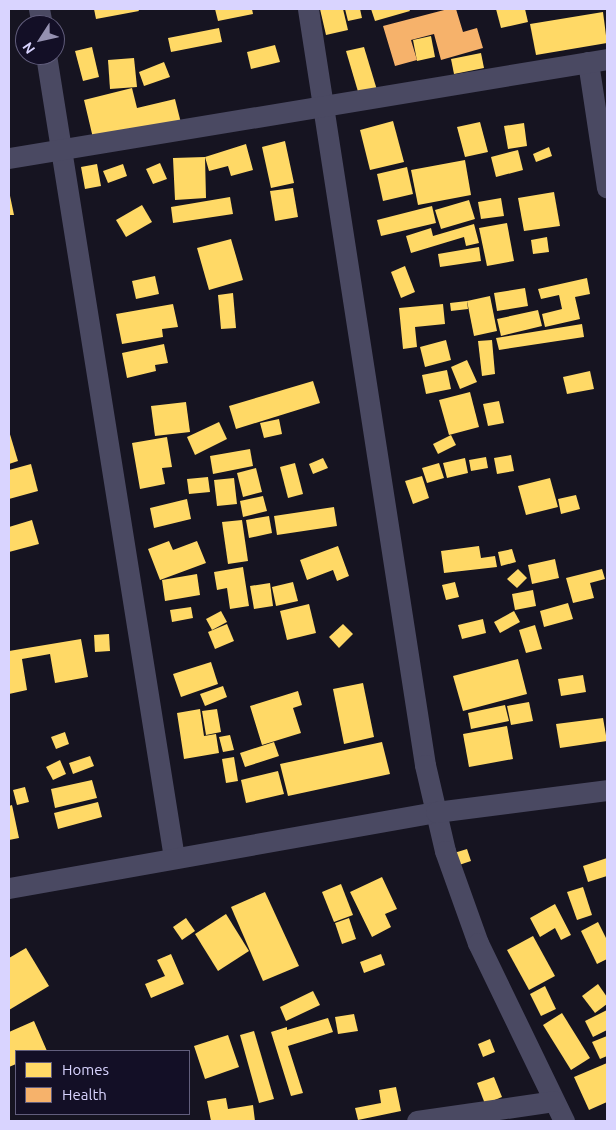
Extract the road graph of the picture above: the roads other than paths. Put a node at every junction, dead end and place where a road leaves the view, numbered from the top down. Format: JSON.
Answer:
{"nodes":[{"id":1,"x":308,"y":9,"type":"edge"},
{"id":2,"x":598,"y":60,"type":"edge"},
{"id":3,"x":48,"y":65,"type":"edge"},
{"id":4,"x":323,"y":105,"type":"junction"},
{"id":5,"x":61,"y":149,"type":"junction"},
{"id":6,"x":9,"y":158,"type":"edge"},
{"id":7,"x":607,"y":188,"type":"edge"},
{"id":8,"x":607,"y":790,"type":"edge"},
{"id":9,"x":436,"y":812,"type":"junction"},
{"id":10,"x":174,"y":858,"type":"junction"},
{"id":11,"x":9,"y":888,"type":"edge"},
{"id":12,"x":554,"y":1101,"type":"junction"},
{"id":13,"x":440,"y":1120,"type":"edge"},
{"id":14,"x":417,"y":1121,"type":"edge"},
{"id":15,"x":564,"y":1121,"type":"edge"}],
"edges":[{"from":1,"to":4,"type":"street"},
{"from":2,"to":4,"type":"street"},
{"from":2,"to":7,"type":"street"},
{"from":3,"to":5,"type":"street"},
{"from":4,"to":5,"type":"street"},
{"from":4,"to":9,"type":"street"},
{"from":5,"to":6,"type":"street"},
{"from":5,"to":10,"type":"street"},
{"from":8,"to":9,"type":"street"},
{"from":9,"to":10,"type":"street"},
{"from":9,"to":12,"type":"street"},
{"from":10,"to":11,"type":"street"},
{"from":12,"to":13,"type":"street"},
{"from":12,"to":15,"type":"street"},
{"from":13,"to":14,"type":"street"}]}
